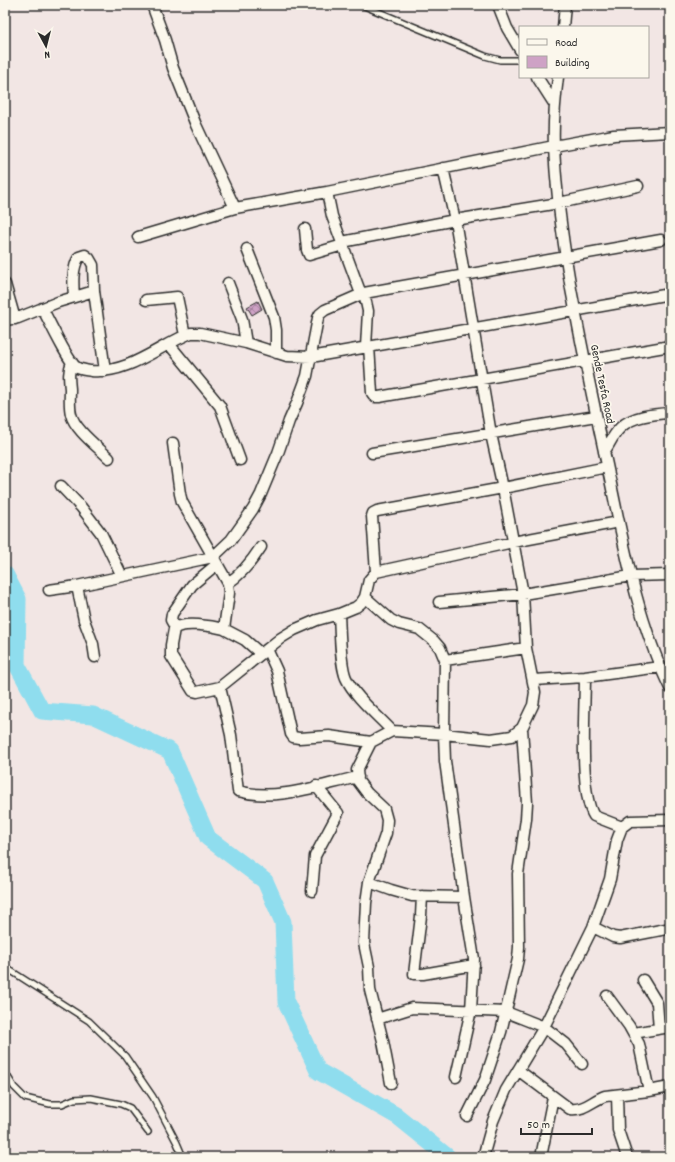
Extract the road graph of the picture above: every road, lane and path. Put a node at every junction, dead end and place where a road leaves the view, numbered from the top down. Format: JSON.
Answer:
{"nodes":[{"id":1,"x":152,"y":5,"type":"edge"},
{"id":2,"x":362,"y":5,"type":"edge"},
{"id":3,"x":498,"y":5,"type":"edge"},
{"id":4,"x":565,"y":5,"type":"edge"},
{"id":5,"x":563,"y":26,"type":"edge"},
{"id":6,"x":519,"y":48,"type":"edge"},
{"id":7,"x":519,"y":60,"type":"edge"},
{"id":8,"x":538,"y":78,"type":"edge"},
{"id":9,"x":558,"y":78,"type":"edge"},
{"id":10,"x":555,"y":105,"type":"junction"},
{"id":11,"x":670,"y":132,"type":"edge"},
{"id":12,"x":554,"y":146,"type":"junction"},
{"id":13,"x":443,"y":168,"type":"junction"},
{"id":14,"x":638,"y":186,"type":"dead end"},
{"id":15,"x":327,"y":192,"type":"junction"},
{"id":16,"x":558,"y":203,"type":"junction"},
{"id":17,"x":235,"y":208,"type":"junction"},
{"id":18,"x":455,"y":220,"type":"junction"},
{"id":19,"x":305,"y":229,"type":"dead end"},
{"id":20,"x":138,"y":238,"type":"dead end"},
{"id":21,"x":661,"y":240,"type":"dead end"},
{"id":22,"x":343,"y":243,"type":"junction"},
{"id":23,"x":247,"y":249,"type":"dead end"},
{"id":24,"x":566,"y":257,"type":"junction"},
{"id":25,"x":465,"y":275,"type":"junction"},
{"id":26,"x":228,"y":283,"type":"dead end"},
{"id":27,"x":5,"y":284,"type":"edge"},
{"id":28,"x":94,"y":291,"type":"junction"},
{"id":29,"x":362,"y":294,"type":"junction"},
{"id":30,"x":670,"y":294,"type":"edge"},
{"id":31,"x":74,"y":297,"type":"junction"},
{"id":32,"x":146,"y":300,"type":"dead end"},
{"id":33,"x":42,"y":308,"type":"junction"},
{"id":34,"x":575,"y":310,"type":"junction"},
{"id":35,"x":10,"y":320,"type":"edge"},
{"id":36,"x":474,"y":327,"type":"junction"},
{"id":37,"x":185,"y":335,"type":"junction"},
{"id":38,"x":246,"y":343,"type":"junction"},
{"id":39,"x":169,"y":344,"type":"junction"},
{"id":40,"x":368,"y":346,"type":"junction"},
{"id":41,"x":670,"y":346,"type":"edge"},
{"id":42,"x":276,"y":353,"type":"junction"},
{"id":43,"x":311,"y":357,"type":"junction"},
{"id":44,"x":584,"y":361,"type":"junction"},
{"id":45,"x":72,"y":362,"type":"junction"},
{"id":46,"x":105,"y":371,"type":"junction"},
{"id":47,"x":481,"y":380,"type":"junction"},
{"id":48,"x":670,"y":412,"type":"edge"},
{"id":49,"x":596,"y":416,"type":"junction"},
{"id":50,"x":491,"y":434,"type":"junction"},
{"id":51,"x":174,"y":443,"type":"dead end"},
{"id":52,"x":604,"y":452,"type":"junction"},
{"id":53,"x":372,"y":454,"type":"dead end"},
{"id":54,"x":109,"y":458,"type":"dead end"},
{"id":55,"x":240,"y":460,"type":"dead end"},
{"id":56,"x":607,"y":467,"type":"junction"},
{"id":57,"x":61,"y":486,"type":"dead end"},
{"id":58,"x":503,"y":488,"type":"junction"},
{"id":59,"x":619,"y":522,"type":"junction"},
{"id":60,"x":513,"y":542,"type":"junction"},
{"id":61,"x":261,"y":547,"type":"dead end"},
{"id":62,"x":215,"y":561,"type":"junction"},
{"id":63,"x":376,"y":572,"type":"junction"},
{"id":64,"x":670,"y":575,"type":"edge"},
{"id":65,"x":122,"y":576,"type":"junction"},
{"id":66,"x":631,"y":576,"type":"junction"},
{"id":67,"x":228,"y":583,"type":"junction"},
{"id":68,"x":77,"y":586,"type":"junction"},
{"id":69,"x":49,"y":590,"type":"dead end"},
{"id":70,"x":523,"y":594,"type":"junction"},
{"id":71,"x":365,"y":597,"type":"junction"},
{"id":72,"x":439,"y":602,"type":"dead end"},
{"id":73,"x":339,"y":614,"type":"junction"},
{"id":74,"x":175,"y":627,"type":"junction"},
{"id":75,"x":224,"y":629,"type":"junction"},
{"id":76,"x":526,"y":648,"type":"junction"},
{"id":77,"x":264,"y":652,"type":"junction"},
{"id":78,"x":95,"y":657,"type":"dead end"},
{"id":79,"x":445,"y":660,"type":"junction"},
{"id":80,"x":660,"y":667,"type":"junction"},
{"id":81,"x":585,"y":677,"type":"junction"},
{"id":82,"x":533,"y":680,"type":"junction"},
{"id":83,"x":220,"y":687,"type":"junction"},
{"id":84,"x":670,"y":688,"type":"edge"},
{"id":85,"x":522,"y":728,"type":"junction"},
{"id":86,"x":392,"y":731,"type":"junction"},
{"id":87,"x":444,"y":734,"type":"junction"},
{"id":88,"x":371,"y":742,"type":"junction"},
{"id":89,"x":358,"y":777,"type":"junction"},
{"id":90,"x":316,"y":786,"type":"junction"},
{"id":91,"x":670,"y":820,"type":"edge"},
{"id":92,"x":622,"y":827,"type":"junction"},
{"id":93,"x":369,"y":882,"type":"junction"},
{"id":94,"x":312,"y":891,"type":"dead end"},
{"id":95,"x":422,"y":896,"type":"junction"},
{"id":96,"x":464,"y":897,"type":"junction"},
{"id":97,"x":593,"y":927,"type":"junction"},
{"id":98,"x":666,"y":928,"type":"dead end"},
{"id":99,"x":474,"y":965,"type":"junction"},
{"id":100,"x":5,"y":967,"type":"edge"},
{"id":101,"x":643,"y":980,"type":"dead end"},
{"id":102,"x":607,"y":996,"type":"dead end"},
{"id":103,"x":471,"y":1010,"type":"junction"},
{"id":104,"x":506,"y":1012,"type":"junction"},
{"id":105,"x":377,"y":1019,"type":"junction"},
{"id":106,"x":544,"y":1027,"type":"junction"},
{"id":107,"x":670,"y":1027,"type":"edge"},
{"id":108,"x":659,"y":1029,"type":"junction"},
{"id":109,"x":633,"y":1033,"type":"junction"},
{"id":110,"x":582,"y":1064,"type":"dead end"},
{"id":111,"x":518,"y":1070,"type":"junction"},
{"id":112,"x":5,"y":1072,"type":"edge"},
{"id":113,"x":456,"y":1077,"type":"dead end"},
{"id":114,"x":390,"y":1083,"type":"dead end"},
{"id":115,"x":670,"y":1087,"type":"edge"},
{"id":116,"x":649,"y":1091,"type":"junction"},
{"id":117,"x":617,"y":1095,"type":"junction"},
{"id":118,"x":553,"y":1097,"type":"junction"},
{"id":119,"x":467,"y":1116,"type":"dead end"},
{"id":120,"x":148,"y":1132,"type":"dead end"},
{"id":121,"x":183,"y":1157,"type":"edge"},
{"id":122,"x":483,"y":1157,"type":"edge"},
{"id":123,"x":541,"y":1157,"type":"edge"},
{"id":124,"x":627,"y":1157,"type":"edge"}],
"edges":[{"from":1,"to":17,"type":"street"},
{"from":2,"to":7,"type":"lane"},
{"from":3,"to":6,"type":"street"},
{"from":4,"to":5,"type":"street"},
{"from":8,"to":10,"type":"street"},
{"from":9,"to":10,"type":"street","name":"Gende Tesfa Road"},
{"from":10,"to":12,"type":"street","name":"Gende Tesfa Road"},
{"from":11,"to":12,"type":"street"},
{"from":12,"to":13,"type":"street"},
{"from":12,"to":16,"type":"street","name":"Gende Tesfa Road"},
{"from":13,"to":15,"type":"street"},
{"from":13,"to":18,"type":"street"},
{"from":14,"to":16,"type":"street"},
{"from":15,"to":17,"type":"street"},
{"from":15,"to":22,"type":"street"},
{"from":16,"to":18,"type":"street"},
{"from":16,"to":24,"type":"street","name":"Gende Tesfa Road"},
{"from":17,"to":20,"type":"street"},
{"from":18,"to":22,"type":"street"},
{"from":18,"to":25,"type":"street"},
{"from":19,"to":22,"type":"street"},
{"from":21,"to":24,"type":"street"},
{"from":22,"to":29,"type":"street"},
{"from":23,"to":42,"type":"street"},
{"from":24,"to":25,"type":"street"},
{"from":24,"to":34,"type":"street","name":"Gende Tesfa Road"},
{"from":25,"to":29,"type":"street"},
{"from":25,"to":36,"type":"street"},
{"from":26,"to":38,"type":"street"},
{"from":27,"to":35,"type":"street"},
{"from":28,"to":31,"type":"street"},
{"from":28,"to":31,"type":"street"},
{"from":28,"to":46,"type":"street"},
{"from":29,"to":40,"type":"street"},
{"from":29,"to":43,"type":"street"},
{"from":30,"to":34,"type":"street"},
{"from":31,"to":33,"type":"street"},
{"from":32,"to":37,"type":"street"},
{"from":33,"to":35,"type":"street"},
{"from":33,"to":45,"type":"street"},
{"from":34,"to":36,"type":"street"},
{"from":34,"to":44,"type":"street","name":"Gende Tesfa Road"},
{"from":36,"to":40,"type":"street"},
{"from":36,"to":47,"type":"street"},
{"from":37,"to":38,"type":"street"},
{"from":37,"to":39,"type":"street"},
{"from":38,"to":42,"type":"street"},
{"from":39,"to":46,"type":"street"},
{"from":39,"to":55,"type":"street"},
{"from":40,"to":43,"type":"street"},
{"from":40,"to":47,"type":"street"},
{"from":41,"to":44,"type":"street"},
{"from":42,"to":43,"type":"street"},
{"from":43,"to":62,"type":"street"},
{"from":44,"to":47,"type":"street"},
{"from":44,"to":49,"type":"street","name":"Gende Tesfa Road"},
{"from":45,"to":46,"type":"street"},
{"from":45,"to":54,"type":"street"},
{"from":47,"to":50,"type":"street"},
{"from":48,"to":52,"type":"street"},
{"from":49,"to":50,"type":"street"},
{"from":49,"to":52,"type":"street","name":"Gende Tesfa Road"},
{"from":50,"to":53,"type":"street"},
{"from":50,"to":58,"type":"street"},
{"from":51,"to":62,"type":"street"},
{"from":52,"to":56,"type":"street","name":"Gende Tesfa Road"},
{"from":56,"to":58,"type":"street"},
{"from":56,"to":59,"type":"street","name":"Gende Tesfa Road"},
{"from":57,"to":65,"type":"street"},
{"from":58,"to":60,"type":"street"},
{"from":58,"to":63,"type":"street"},
{"from":59,"to":60,"type":"street"},
{"from":59,"to":66,"type":"street","name":"Gende Tesfa Road"},
{"from":60,"to":63,"type":"street"},
{"from":60,"to":70,"type":"street"},
{"from":61,"to":67,"type":"street"},
{"from":62,"to":65,"type":"street"},
{"from":62,"to":67,"type":"street"},
{"from":62,"to":74,"type":"street"},
{"from":63,"to":71,"type":"street"},
{"from":64,"to":66,"type":"street"},
{"from":65,"to":68,"type":"street"},
{"from":66,"to":70,"type":"street"},
{"from":66,"to":80,"type":"street","name":"Gende Tesfa Road"},
{"from":67,"to":75,"type":"street"},
{"from":68,"to":69,"type":"street"},
{"from":68,"to":78,"type":"street"},
{"from":70,"to":72,"type":"street"},
{"from":70,"to":76,"type":"street"},
{"from":71,"to":73,"type":"street"},
{"from":71,"to":79,"type":"street"},
{"from":73,"to":77,"type":"street"},
{"from":73,"to":86,"type":"street"},
{"from":74,"to":75,"type":"street"},
{"from":74,"to":83,"type":"street"},
{"from":75,"to":77,"type":"street"},
{"from":76,"to":79,"type":"street"},
{"from":76,"to":82,"type":"street"},
{"from":77,"to":83,"type":"street"},
{"from":77,"to":88,"type":"street"},
{"from":79,"to":87,"type":"street"},
{"from":80,"to":81,"type":"street"},
{"from":80,"to":84,"type":"street","name":"Gende Tesfa Road"},
{"from":81,"to":82,"type":"street"},
{"from":81,"to":92,"type":"street"},
{"from":82,"to":85,"type":"street"},
{"from":83,"to":90,"type":"street"},
{"from":85,"to":87,"type":"street"},
{"from":85,"to":104,"type":"street"},
{"from":86,"to":87,"type":"street"},
{"from":86,"to":88,"type":"street"},
{"from":87,"to":96,"type":"street"},
{"from":88,"to":89,"type":"street"},
{"from":89,"to":90,"type":"street"},
{"from":89,"to":93,"type":"street"},
{"from":90,"to":94,"type":"street"},
{"from":91,"to":92,"type":"street"},
{"from":92,"to":97,"type":"street"},
{"from":93,"to":95,"type":"street"},
{"from":93,"to":105,"type":"street"},
{"from":95,"to":96,"type":"street"},
{"from":95,"to":99,"type":"street"},
{"from":96,"to":99,"type":"street"},
{"from":97,"to":98,"type":"street"},
{"from":97,"to":106,"type":"street"},
{"from":99,"to":103,"type":"street"},
{"from":100,"to":121,"type":"lane"},
{"from":101,"to":108,"type":"street"},
{"from":102,"to":109,"type":"street"},
{"from":103,"to":104,"type":"street"},
{"from":103,"to":105,"type":"street"},
{"from":103,"to":113,"type":"street"},
{"from":104,"to":106,"type":"street"},
{"from":104,"to":119,"type":"street"},
{"from":105,"to":114,"type":"street"},
{"from":106,"to":110,"type":"street"},
{"from":106,"to":111,"type":"street"},
{"from":107,"to":108,"type":"street"},
{"from":108,"to":109,"type":"street"},
{"from":109,"to":116,"type":"street"},
{"from":111,"to":118,"type":"street"},
{"from":111,"to":122,"type":"street"},
{"from":112,"to":120,"type":"lane"},
{"from":115,"to":116,"type":"street"},
{"from":116,"to":117,"type":"street"},
{"from":117,"to":118,"type":"street"},
{"from":117,"to":124,"type":"street"},
{"from":118,"to":123,"type":"street"}]}
